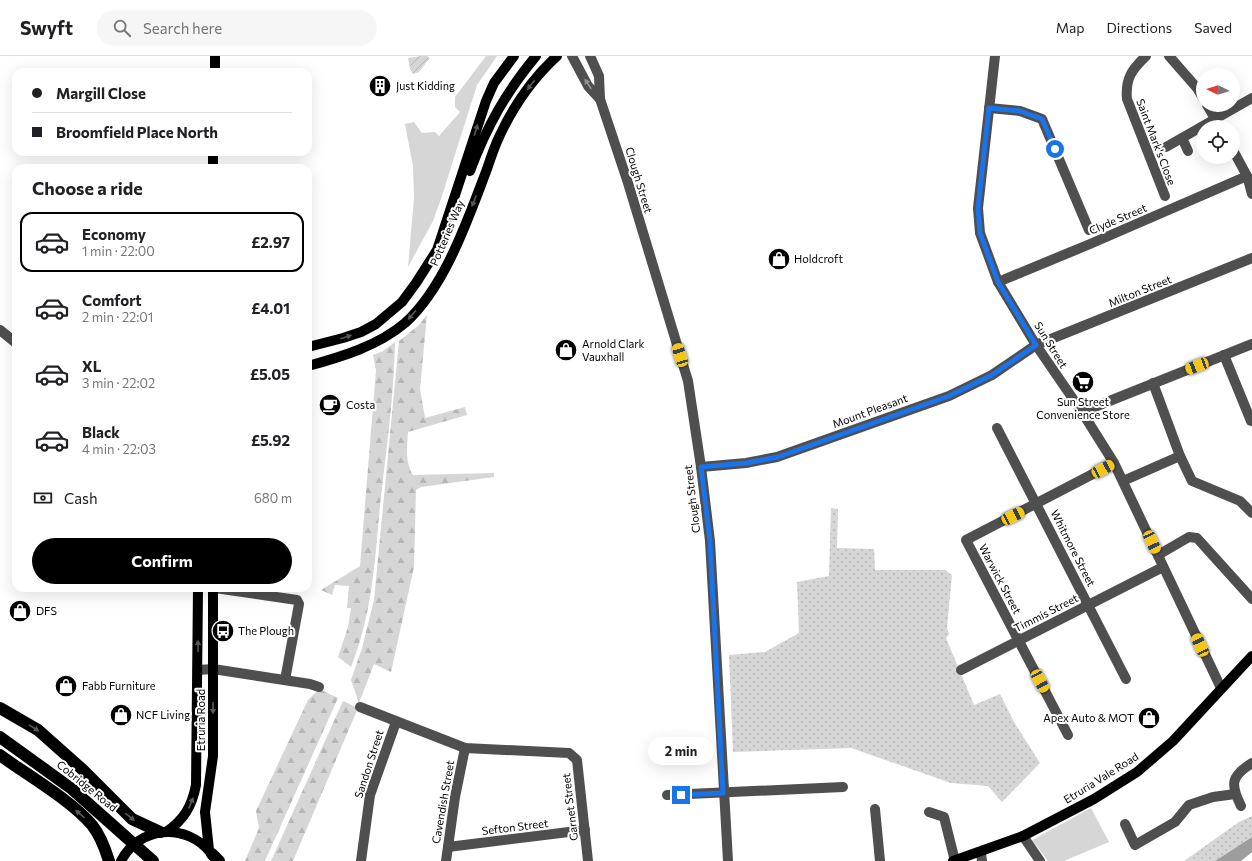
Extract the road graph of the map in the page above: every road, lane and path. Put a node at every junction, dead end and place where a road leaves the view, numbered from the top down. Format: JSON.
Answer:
{"nodes":[{"id":1,"x":215,"y":56,"type":"edge"},
{"id":2,"x":514,"y":56,"type":"edge"},
{"id":3,"x":536,"y":56,"type":"edge"},
{"id":4,"x":557,"y":56,"type":"edge"},
{"id":5,"x":572,"y":56,"type":"edge"},
{"id":6,"x":590,"y":56,"type":"edge"},
{"id":7,"x":995,"y":56,"type":"edge"},
{"id":8,"x":1146,"y":56,"type":"edge"},
{"id":9,"x":1169,"y":56,"type":"edge"},
{"id":10,"x":215,"y":68,"type":"edge"},
{"id":11,"x":1196,"y":87,"type":"edge"},
{"id":12,"x":1252,"y":98,"type":"edge"},
{"id":13,"x":600,"y":99,"type":"junction"},
{"id":14,"x":989,"y":108,"type":"junction"},
{"id":15,"x":1222,"y":120,"type":"edge"},
{"id":16,"x":1196,"y":132,"type":"edge"},
{"id":17,"x":1182,"y":138,"type":"junction"},
{"id":18,"x":1166,"y":147,"type":"dead end"},
{"id":19,"x":1188,"y":151,"type":"dead end"},
{"id":20,"x":1240,"y":163,"type":"edge"},
{"id":21,"x":1247,"y":176,"type":"junction"},
{"id":22,"x":1252,"y":194,"type":"edge"},
{"id":23,"x":1165,"y":196,"type":"dead end"},
{"id":24,"x":1088,"y":230,"type":"dead end"},
{"id":25,"x":437,"y":250,"type":"junction"},
{"id":26,"x":1252,"y":258,"type":"edge"},
{"id":27,"x":998,"y":282,"type":"junction"},
{"id":28,"x":0,"y":330,"type":"edge"},
{"id":29,"x":12,"y":340,"type":"edge"},
{"id":30,"x":1252,"y":344,"type":"edge"},
{"id":31,"x":1036,"y":345,"type":"junction"},
{"id":32,"x":312,"y":346,"type":"edge"},
{"id":33,"x":1224,"y":355,"type":"junction"},
{"id":34,"x":327,"y":361,"type":"junction"},
{"id":35,"x":312,"y":362,"type":"edge"},
{"id":36,"x":312,"y":365,"type":"edge"},
{"id":37,"x":1153,"y":383,"type":"junction"},
{"id":38,"x":1082,"y":412,"type":"junction"},
{"id":39,"x":1251,"y":421,"type":"dead end"},
{"id":40,"x":997,"y":428,"type":"dead end"},
{"id":41,"x":1180,"y":456,"type":"junction"},
{"id":42,"x":1114,"y":463,"type":"junction"},
{"id":43,"x":701,"y":467,"type":"junction"},
{"id":44,"x":1123,"y":482,"type":"junction"},
{"id":45,"x":1037,"y":504,"type":"junction"},
{"id":46,"x":1252,"y":513,"type":"edge"},
{"id":47,"x":1158,"y":555,"type":"junction"},
{"id":48,"x":1163,"y":567,"type":"junction"},
{"id":49,"x":198,"y":592,"type":"edge"},
{"id":50,"x":214,"y":592,"type":"edge"},
{"id":51,"x":242,"y":592,"type":"edge"},
{"id":52,"x":1252,"y":599,"type":"edge"},
{"id":53,"x":1088,"y":605,"type":"junction"},
{"id":54,"x":1019,"y":640,"type":"junction"},
{"id":55,"x":1252,"y":656,"type":"edge"},
{"id":56,"x":213,"y":669,"type":"junction"},
{"id":57,"x":198,"y":670,"type":"junction"},
{"id":58,"x":961,"y":670,"type":"dead end"},
{"id":59,"x":1126,"y":679,"type":"dead end"},
{"id":60,"x":285,"y":680,"type":"junction"},
{"id":61,"x":319,"y":687,"type":"dead end"},
{"id":62,"x":1221,"y":688,"type":"junction"},
{"id":63,"x":360,"y":707,"type":"dead end"},
{"id":64,"x":0,"y":708,"type":"edge"},
{"id":65,"x":396,"y":722,"type":"junction"},
{"id":66,"x":1068,"y":735,"type":"dead end"},
{"id":67,"x":0,"y":737,"type":"edge"},
{"id":68,"x":465,"y":748,"type":"junction"},
{"id":69,"x":0,"y":756,"type":"edge"},
{"id":70,"x":1252,"y":763,"type":"edge"},
{"id":71,"x":843,"y":787,"type":"dead end"},
{"id":72,"x":723,"y":793,"type":"junction"},
{"id":73,"x":1235,"y":794,"type":"junction"},
{"id":74,"x":667,"y":795,"type":"dead end"},
{"id":75,"x":1241,"y":806,"type":"dead end"},
{"id":76,"x":874,"y":809,"type":"dead end"},
{"id":77,"x":929,"y":812,"type":"dead end"},
{"id":78,"x":1125,"y":824,"type":"dead end"},
{"id":79,"x":585,"y":830,"type":"junction"},
{"id":80,"x":163,"y":832,"type":"junction"},
{"id":81,"x":1023,"y":836,"type":"junction"},
{"id":82,"x":448,"y":848,"type":"junction"},
{"id":83,"x":214,"y":857,"type":"edge"},
{"id":84,"x":982,"y":857,"type":"edge"},
{"id":85,"x":108,"y":861,"type":"edge"},
{"id":86,"x":121,"y":861,"type":"edge"},
{"id":87,"x":153,"y":861,"type":"edge"},
{"id":88,"x":361,"y":861,"type":"edge"},
{"id":89,"x":446,"y":861,"type":"edge"},
{"id":90,"x":588,"y":861,"type":"edge"},
{"id":91,"x":728,"y":861,"type":"edge"},
{"id":92,"x":880,"y":861,"type":"edge"},
{"id":93,"x":954,"y":861,"type":"edge"},
{"id":94,"x":1040,"y":861,"type":"edge"}],
"edges":[{"from":1,"to":10,"type":"main road"},
{"from":25,"to":2,"type":"main road","name":"Potteries Way","one_way":true},
{"from":3,"to":25,"type":"main road"},
{"from":4,"to":34,"type":"main road","name":"Potteries Way","one_way":true},
{"from":13,"to":5,"type":"street","name":"Clough Street","one_way":true},
{"from":6,"to":13,"type":"street","name":"Clough Street"},
{"from":7,"to":14,"type":"street","name":"Sun Street"},
{"from":8,"to":23,"type":"street","name":"Saint Mark's Close"},
{"from":9,"to":11,"type":"street"},
{"from":12,"to":15,"type":"street"},
{"from":13,"to":43,"type":"street","name":"Clough Street"},
{"from":14,"to":24,"type":"street"},
{"from":14,"to":27,"type":"street","name":"Sun Street"},
{"from":16,"to":17,"type":"street"},
{"from":17,"to":18,"type":"street"},
{"from":17,"to":19,"type":"street"},
{"from":20,"to":21,"type":"street"},
{"from":21,"to":22,"type":"street"},
{"from":21,"to":27,"type":"street","name":"Clyde Street"},
{"from":32,"to":25,"type":"main road","name":"Potteries Way","one_way":true},
{"from":26,"to":31,"type":"street","name":"Milton Street"},
{"from":27,"to":31,"type":"street","name":"Sun Street"},
{"from":28,"to":29,"type":"street"},
{"from":30,"to":33,"type":"street"},
{"from":31,"to":38,"type":"street","name":"Sun Street"},
{"from":31,"to":43,"type":"street","name":"Mount Pleasant"},
{"from":33,"to":37,"type":"street"},
{"from":33,"to":39,"type":"street"},
{"from":34,"to":35,"type":"main road"},
{"from":34,"to":36,"type":"main road","name":"Potteries Way"},
{"from":37,"to":38,"type":"street"},
{"from":37,"to":41,"type":"street"},
{"from":38,"to":42,"type":"street","name":"Sun Street"},
{"from":40,"to":45,"type":"street","name":"Whitmore Street"},
{"from":41,"to":44,"type":"street"},
{"from":41,"to":46,"type":"street"},
{"from":42,"to":44,"type":"street","name":"Sun Street"},
{"from":42,"to":45,"type":"street"},
{"from":43,"to":72,"type":"street","name":"Clough Street"},
{"from":44,"to":47,"type":"street","name":"Sun Street"},
{"from":45,"to":53,"type":"street","name":"Whitmore Street"},
{"from":45,"to":54,"type":"street","name":"Warwick Street"},
{"from":47,"to":48,"type":"street","name":"Sun Street"},
{"from":47,"to":52,"type":"street"},
{"from":48,"to":53,"type":"street","name":"Timmis Street"},
{"from":48,"to":62,"type":"street","name":"Sun Street"},
{"from":57,"to":49,"type":"main road","name":"Etruria Road","one_way":true},
{"from":50,"to":56,"type":"main road","name":"Etruria Road"},
{"from":51,"to":60,"type":"street"},
{"from":53,"to":54,"type":"street","name":"Timmis Street"},
{"from":53,"to":59,"type":"street","name":"Whitmore Street"},
{"from":54,"to":58,"type":"street","name":"Timmis Street"},
{"from":54,"to":66,"type":"street","name":"Warwick Street"},
{"from":55,"to":62,"type":"main road","name":"Etruria Vale Road"},
{"from":56,"to":57,"type":"street"},
{"from":56,"to":60,"type":"street"},
{"from":56,"to":83,"type":"main road","name":"Etruria Road","one_way":true},
{"from":80,"to":57,"type":"main road","name":"Etruria Road","one_way":true},
{"from":60,"to":61,"type":"street"},
{"from":62,"to":81,"type":"main road","name":"Etruria Vale Road"},
{"from":63,"to":65,"type":"street"},
{"from":64,"to":80,"type":"highway","one_way":true},
{"from":65,"to":68,"type":"street"},
{"from":65,"to":88,"type":"street","name":"Sandon Street"},
{"from":67,"to":87,"type":"highway","name":"Cobridge Road"},
{"from":68,"to":79,"type":"street","name":"Garnet Street"},
{"from":68,"to":82,"type":"street","name":"Cavendish Street"},
{"from":85,"to":69,"type":"highway","one_way":true},
{"from":70,"to":73,"type":"street"},
{"from":71,"to":72,"type":"street"},
{"from":72,"to":74,"type":"street"},
{"from":72,"to":91,"type":"street","name":"Clough Street"},
{"from":73,"to":75,"type":"street"},
{"from":73,"to":78,"type":"street"},
{"from":76,"to":92,"type":"street"},
{"from":77,"to":93,"type":"street"},
{"from":79,"to":82,"type":"street","name":"Sefton Street"},
{"from":79,"to":90,"type":"street","name":"Garnet Street"},
{"from":80,"to":83,"type":"main road"},
{"from":80,"to":86,"type":"main road"},
{"from":81,"to":84,"type":"main road","name":"Etruria Vale Road"},
{"from":81,"to":94,"type":"street"},
{"from":82,"to":89,"type":"street","name":"Cavendish Street"},
{"from":84,"to":93,"type":"main road","name":"Etruria Vale Road"}]}
